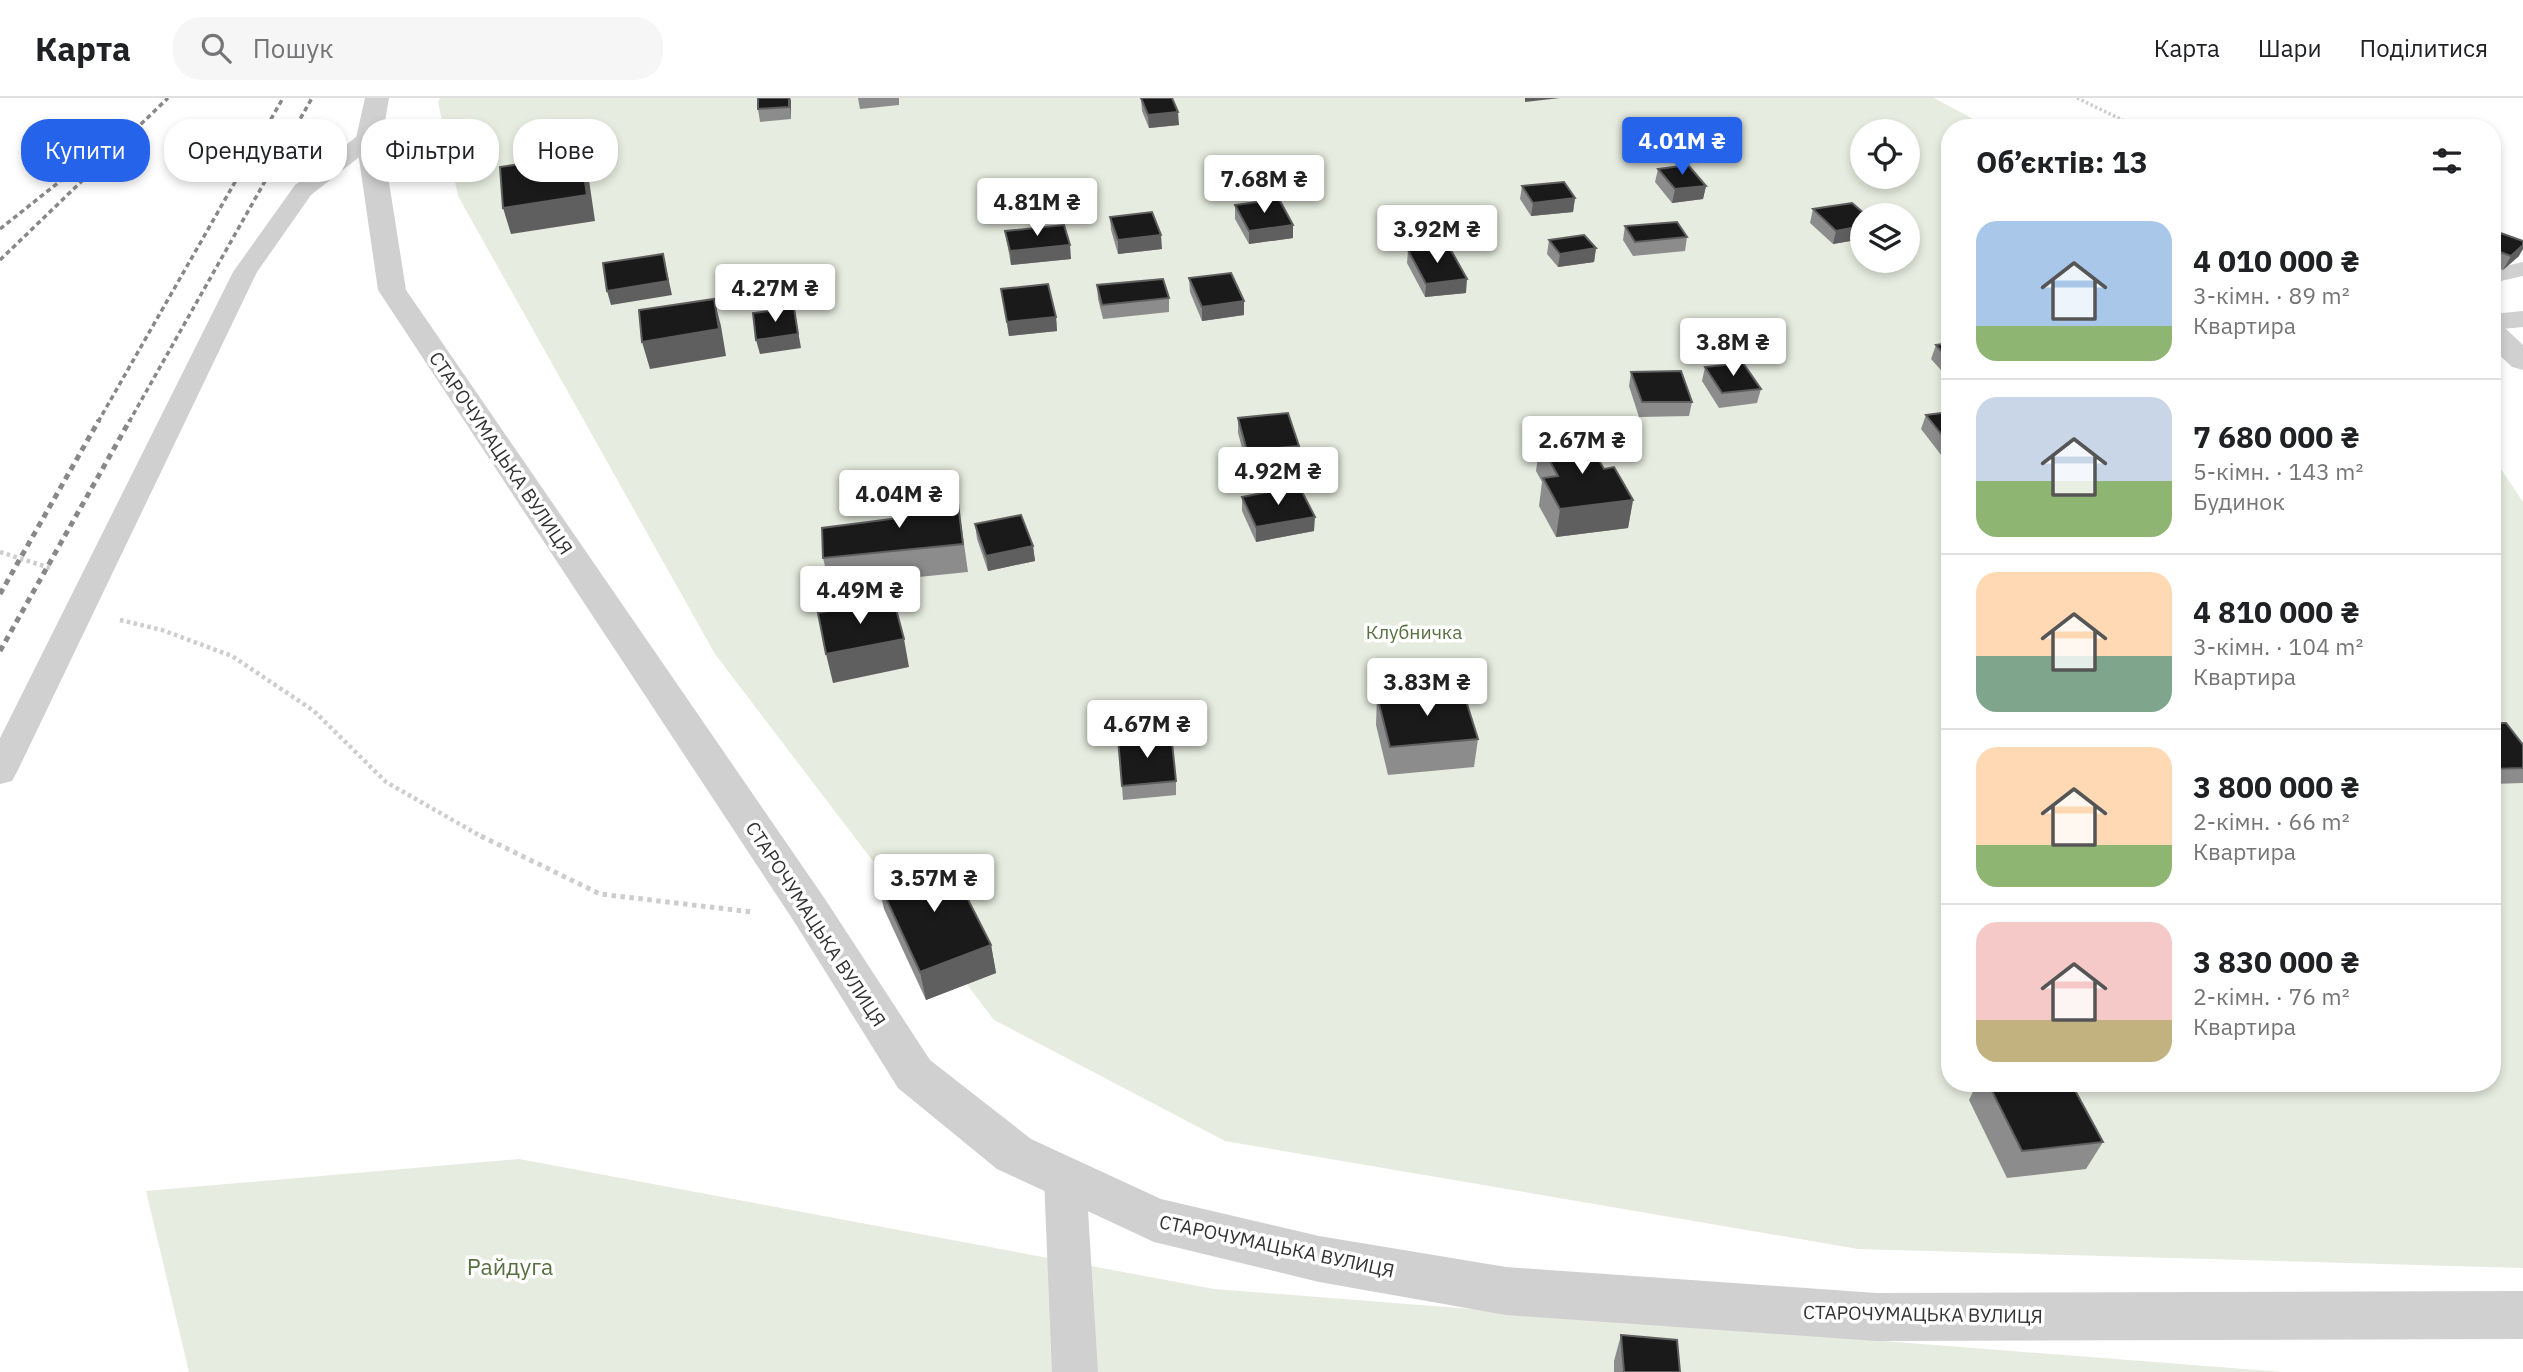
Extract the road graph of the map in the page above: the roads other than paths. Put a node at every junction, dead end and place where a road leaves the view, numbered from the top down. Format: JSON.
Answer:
{"nodes":[{"id":1,"x":373,"y":118,"type":"edge"},
{"id":2,"x":2523,"y":269,"type":"edge"},
{"id":3,"x":2501,"y":274,"type":"edge"},
{"id":4,"x":2523,"y":319,"type":"edge"},
{"id":5,"x":2501,"y":322,"type":"edge"},
{"id":6,"x":2501,"y":340,"type":"edge"},
{"id":7,"x":2523,"y":361,"type":"edge"},
{"id":8,"x":0,"y":772,"type":"edge"},
{"id":9,"x":1065,"y":1178,"type":"junction"},
{"id":10,"x":2523,"y":1315,"type":"edge"},
{"id":11,"x":1075,"y":1372,"type":"edge"}],
"edges":[{"from":1,"to":8,"type":"lane"},
{"from":1,"to":9,"type":"street","name":"СТАРОЧУМАЦЬКА ВУЛИЦЯ"},
{"from":2,"to":3,"type":"lane"},
{"from":4,"to":5,"type":"lane"},
{"from":6,"to":7,"type":"street"},
{"from":9,"to":10,"type":"street","name":"СТАРОЧУМАЦЬКА ВУЛИЦЯ"},
{"from":9,"to":11,"type":"lane"}]}
